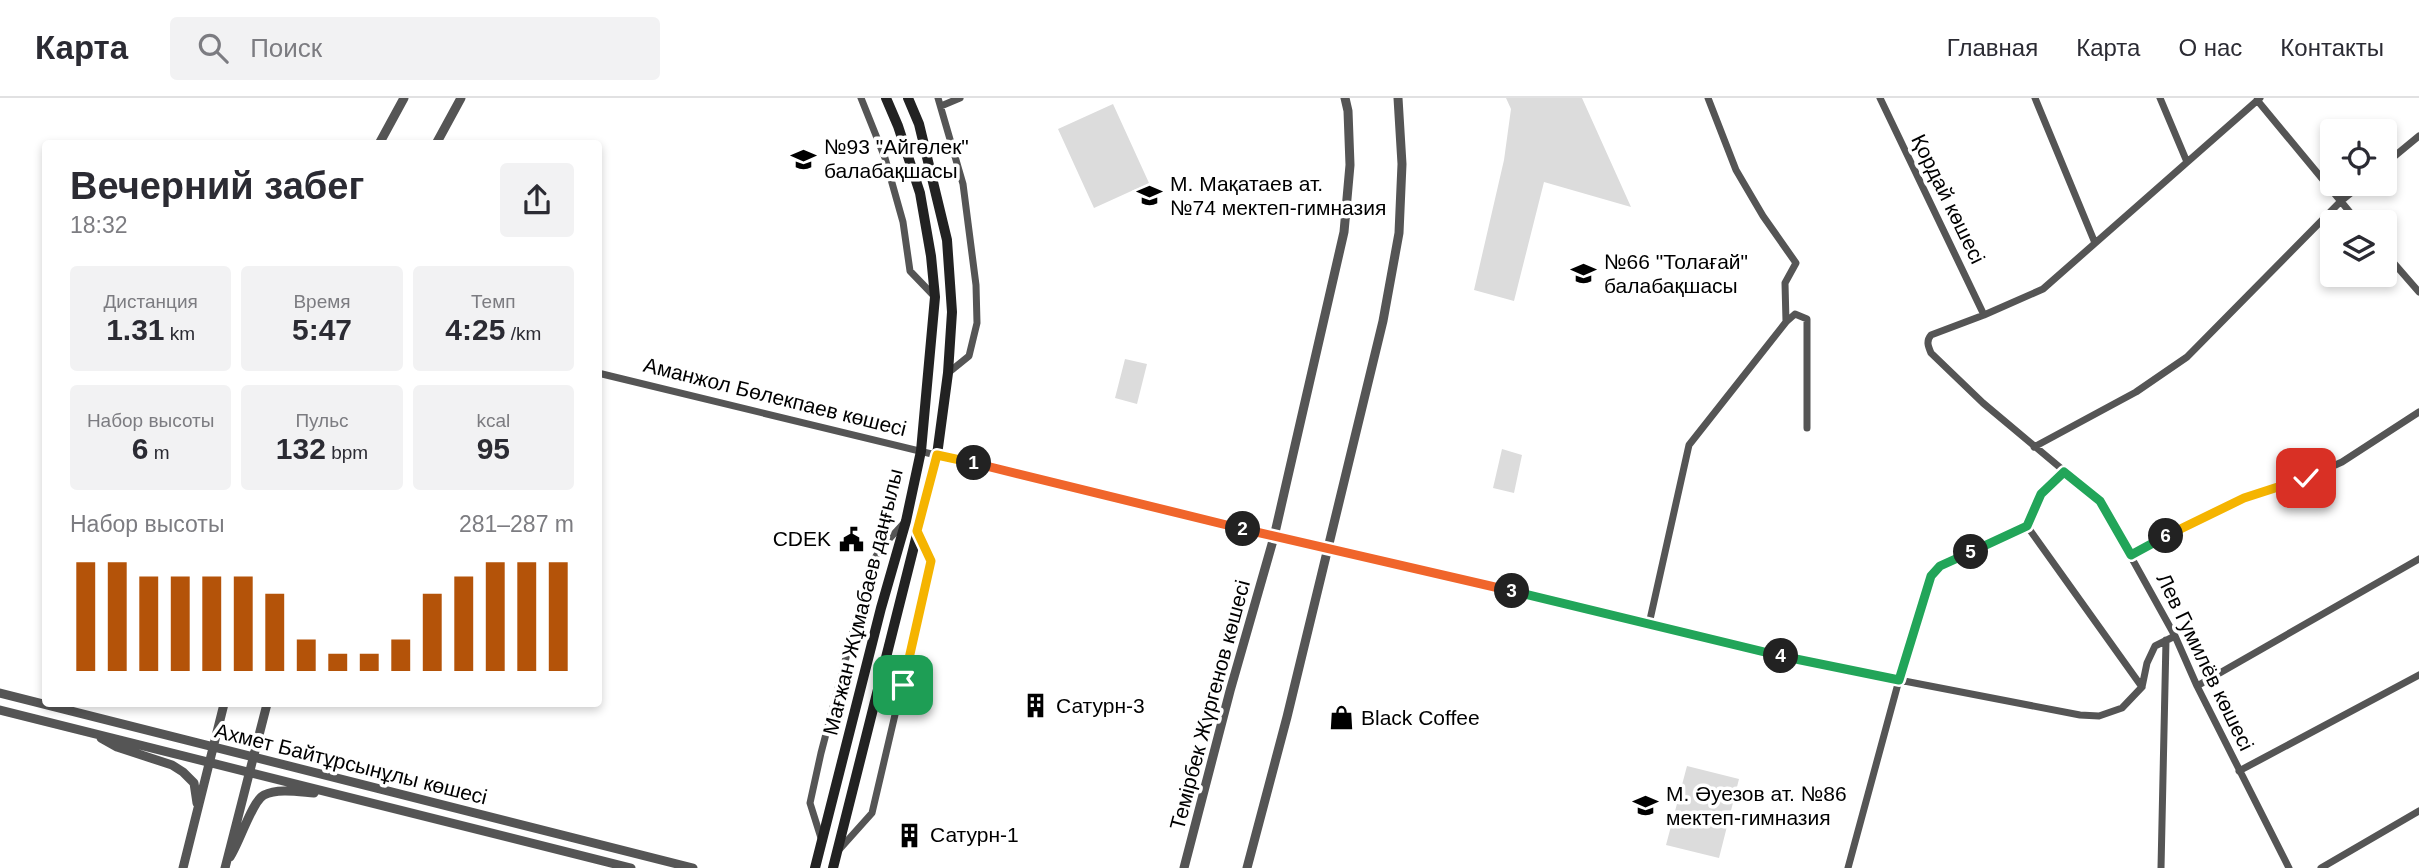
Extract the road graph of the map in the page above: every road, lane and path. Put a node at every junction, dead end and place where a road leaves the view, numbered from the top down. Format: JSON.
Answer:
{"nodes":[{"id":1,"x":404,"y":98,"type":"edge"},
{"id":2,"x":461,"y":98,"type":"edge"},
{"id":3,"x":861,"y":98,"type":"edge"},
{"id":4,"x":886,"y":98,"type":"edge"},
{"id":5,"x":908,"y":98,"type":"edge"},
{"id":6,"x":960,"y":98,"type":"edge"},
{"id":7,"x":1345,"y":98,"type":"edge"},
{"id":8,"x":1398,"y":98,"type":"edge"},
{"id":9,"x":1708,"y":98,"type":"edge"},
{"id":10,"x":1880,"y":98,"type":"edge"},
{"id":11,"x":2035,"y":98,"type":"edge"},
{"id":12,"x":2160,"y":98,"type":"edge"},
{"id":13,"x":2259,"y":99,"type":"edge"},
{"id":14,"x":940,"y":102,"type":"edge"},
{"id":15,"x":2419,"y":136,"type":"edge"},
{"id":16,"x":381,"y":140,"type":"edge"},
{"id":17,"x":438,"y":140,"type":"edge"},
{"id":18,"x":2397,"y":154,"type":"edge"},
{"id":19,"x":2187,"y":162,"type":"junction"},
{"id":20,"x":2347,"y":196,"type":"edge"},
{"id":21,"x":2341,"y":201,"type":"junction"},
{"id":22,"x":2348,"y":210,"type":"edge"},
{"id":23,"x":2095,"y":243,"type":"junction"},
{"id":24,"x":2397,"y":267,"type":"edge"},
{"id":25,"x":2419,"y":292,"type":"edge"},
{"id":26,"x":935,"y":298,"type":"junction"},
{"id":27,"x":1984,"y":316,"type":"junction"},
{"id":28,"x":1786,"y":322,"type":"junction"},
{"id":29,"x":948,"y":373,"type":"junction"},
{"id":30,"x":602,"y":374,"type":"edge"},
{"id":31,"x":2419,"y":412,"type":"edge"},
{"id":32,"x":1807,"y":429,"type":"dead end"},
{"id":33,"x":2034,"y":447,"type":"junction"},
{"id":34,"x":921,"y":451,"type":"junction"},
{"id":35,"x":937,"y":455,"type":"junction"},
{"id":36,"x":2064,"y":472,"type":"junction"},
{"id":37,"x":906,"y":521,"type":"junction"},
{"id":38,"x":2027,"y":526,"type":"junction"},
{"id":39,"x":917,"y":531,"type":"junction"},
{"id":40,"x":1274,"y":537,"type":"junction"},
{"id":41,"x":1327,"y":548,"type":"junction"},
{"id":42,"x":2131,"y":555,"type":"junction"},
{"id":43,"x":2419,"y":559,"type":"edge"},
{"id":44,"x":1649,"y":624,"type":"junction"},
{"id":45,"x":2175,"y":636,"type":"junction"},
{"id":46,"x":2166,"y":640,"type":"junction"},
{"id":47,"x":2419,"y":675,"type":"edge"},
{"id":48,"x":1899,"y":680,"type":"junction"},
{"id":49,"x":2197,"y":686,"type":"junction"},
{"id":50,"x":2142,"y":687,"type":"junction"},
{"id":51,"x":0,"y":693,"type":"edge"},
{"id":52,"x":42,"y":704,"type":"edge"},
{"id":53,"x":55,"y":707,"type":"edge"},
{"id":54,"x":223,"y":707,"type":"edge"},
{"id":55,"x":266,"y":707,"type":"edge"},
{"id":56,"x":0,"y":710,"type":"edge"},
{"id":57,"x":93,"y":733,"type":"junction"},
{"id":58,"x":214,"y":747,"type":"junction"},
{"id":59,"x":253,"y":757,"type":"junction"},
{"id":60,"x":209,"y":762,"type":"junction"},
{"id":61,"x":2239,"y":771,"type":"junction"},
{"id":62,"x":248,"y":772,"type":"junction"},
{"id":63,"x":337,"y":794,"type":"junction"},
{"id":64,"x":198,"y":810,"type":"junction"},
{"id":65,"x":2419,"y":811,"type":"edge"},
{"id":66,"x":823,"y":841,"type":"junction"},
{"id":67,"x":837,"y":851,"type":"junction"},
{"id":68,"x":225,"y":865,"type":"edge"},
{"id":69,"x":183,"y":868,"type":"edge"},
{"id":70,"x":631,"y":868,"type":"edge"},
{"id":71,"x":693,"y":868,"type":"edge"},
{"id":72,"x":815,"y":868,"type":"edge"},
{"id":73,"x":833,"y":868,"type":"edge"},
{"id":74,"x":1184,"y":868,"type":"edge"},
{"id":75,"x":1247,"y":868,"type":"edge"},
{"id":76,"x":1848,"y":868,"type":"edge"},
{"id":77,"x":2161,"y":868,"type":"edge"},
{"id":78,"x":2289,"y":868,"type":"edge"},
{"id":79,"x":2321,"y":868,"type":"edge"}],
"edges":[{"from":1,"to":16,"type":"street"},
{"from":2,"to":17,"type":"street"},
{"from":3,"to":26,"type":"street"},
{"from":4,"to":26,"type":"main road","name":"Мағжан Жұмабаев даңғылы"},
{"from":5,"to":29,"type":"main road","name":"Мағжан Жұмабаев даңғылы"},
{"from":6,"to":14,"type":"street"},
{"from":7,"to":40,"type":"street","name":"Темірбек Жүргенов көшесі"},
{"from":8,"to":41,"type":"street"},
{"from":9,"to":28,"type":"street"},
{"from":10,"to":27,"type":"street","name":"Қордай көшесі"},
{"from":11,"to":23,"type":"street"},
{"from":12,"to":19,"type":"street"},
{"from":13,"to":19,"type":"street"},
{"from":13,"to":21,"type":"street"},
{"from":14,"to":29,"type":"street"},
{"from":15,"to":18,"type":"street"},
{"from":19,"to":23,"type":"street"},
{"from":20,"to":21,"type":"street"},
{"from":21,"to":22,"type":"street"},
{"from":21,"to":33,"type":"street"},
{"from":23,"to":27,"type":"street"},
{"from":24,"to":25,"type":"street"},
{"from":26,"to":34,"type":"main road","name":"Мағжан Жұмабаев даңғылы"},
{"from":27,"to":33,"type":"street","name":"Лев Гумилёв көшесі"},
{"from":28,"to":32,"type":"street"},
{"from":28,"to":44,"type":"street"},
{"from":29,"to":35,"type":"main road","name":"Мағжан Жұмабаев даңғылы"},
{"from":30,"to":34,"type":"street","name":"Аманжол Бөлекпаев көшесі"},
{"from":31,"to":42,"type":"street"},
{"from":33,"to":36,"type":"street","name":"Лев Гумилёв көшесі"},
{"from":34,"to":35,"type":"street","name":"Аманжол Бөлекпаев көшесі"},
{"from":34,"to":37,"type":"main road","name":"Мағжан Жұмабаев даңғылы"},
{"from":35,"to":39,"type":"main road","name":"Мағжан Жұмабаев даңғылы"},
{"from":35,"to":40,"type":"street","name":"Аманжол Бөлекпаев көшесі"},
{"from":36,"to":38,"type":"street"},
{"from":36,"to":42,"type":"street","name":"Лев Гумилёв көшесі"},
{"from":37,"to":66,"type":"main road","name":"Мағжан Жұмабаев даңғылы"},
{"from":37,"to":66,"type":"street"},
{"from":38,"to":48,"type":"street"},
{"from":38,"to":50,"type":"street"},
{"from":39,"to":67,"type":"main road","name":"Мағжан Жұмабаев даңғылы"},
{"from":39,"to":67,"type":"street"},
{"from":40,"to":41,"type":"street","name":"Аманжол Бөлекпаев көшесі"},
{"from":40,"to":74,"type":"street","name":"Темірбек Жүргенов көшесі"},
{"from":41,"to":44,"type":"street","name":"Аманжол Бөлекпаев көшесі"},
{"from":41,"to":75,"type":"street"},
{"from":42,"to":45,"type":"street","name":"Лев Гумилёв көшесі"},
{"from":43,"to":49,"type":"street"},
{"from":44,"to":48,"type":"street","name":"Аманжол Бөлекпаев көшесі"},
{"from":45,"to":46,"type":"street"},
{"from":45,"to":49,"type":"street","name":"Лев Гумилёв көшесі"},
{"from":46,"to":50,"type":"street"},
{"from":46,"to":77,"type":"street"},
{"from":47,"to":61,"type":"street"},
{"from":48,"to":50,"type":"street","name":"Аманжол Бөлекпаев көшесі"},
{"from":48,"to":76,"type":"street"},
{"from":49,"to":61,"type":"street","name":"Лев Гумилёв көшесі"},
{"from":51,"to":52,"type":"street","name":"Ахмет Байтұрсынұлы көшесі"},
{"from":53,"to":58,"type":"street","name":"Ахмет Байтұрсынұлы көшесі"},
{"from":54,"to":58,"type":"street"},
{"from":55,"to":59,"type":"street"},
{"from":56,"to":57,"type":"street","name":"Ахмет Байтұрсынұлы көшесі"},
{"from":57,"to":60,"type":"street","name":"Ахмет Байтұрсынұлы көшесі"},
{"from":57,"to":64,"type":"street"},
{"from":58,"to":59,"type":"street","name":"Ахмет Байтұрсынұлы көшесі"},
{"from":58,"to":60,"type":"street"},
{"from":59,"to":62,"type":"street"},
{"from":59,"to":71,"type":"street","name":"Ахмет Байтұрсынұлы көшесі"},
{"from":60,"to":62,"type":"street","name":"Ахмет Байтұрсынұлы көшесі"},
{"from":60,"to":64,"type":"street"},
{"from":61,"to":78,"type":"street","name":"Лев Гумилёв көшесі"},
{"from":62,"to":63,"type":"street","name":"Ахмет Байтұрсынұлы көшесі"},
{"from":62,"to":68,"type":"street"},
{"from":63,"to":68,"type":"street"},
{"from":63,"to":70,"type":"street","name":"Ахмет Байтұрсынұлы көшесі"},
{"from":64,"to":69,"type":"street"},
{"from":65,"to":79,"type":"street"},
{"from":66,"to":72,"type":"main road","name":"Мағжан Жұмабаев даңғылы"},
{"from":67,"to":73,"type":"main road","name":"Мағжан Жұмабаев даңғылы"}]}
